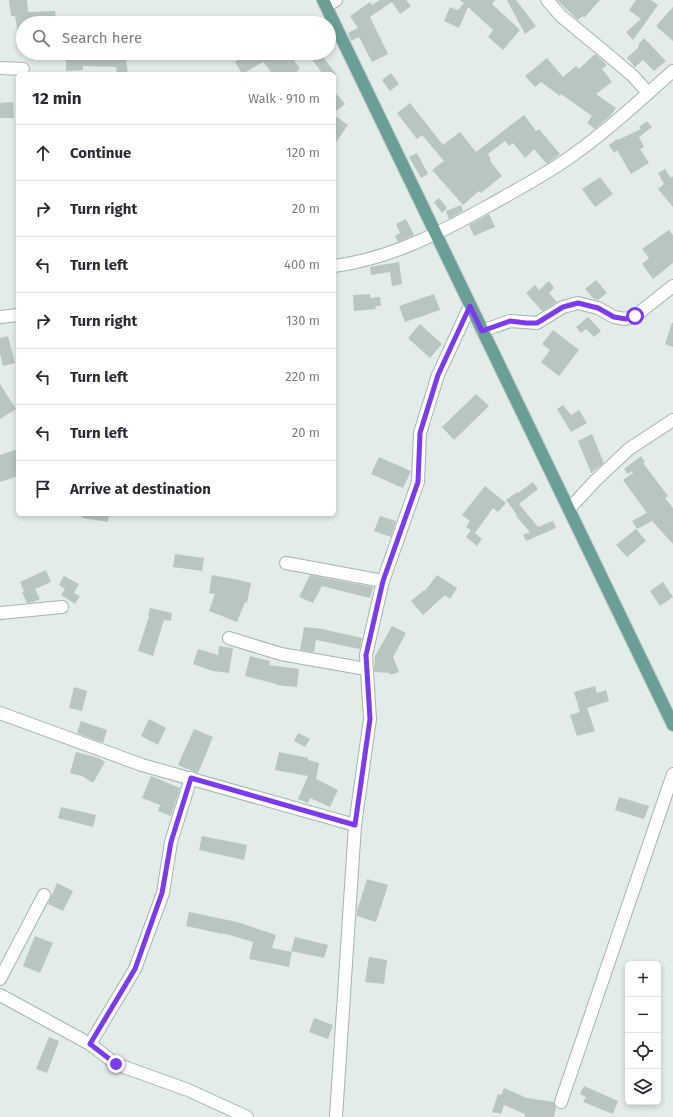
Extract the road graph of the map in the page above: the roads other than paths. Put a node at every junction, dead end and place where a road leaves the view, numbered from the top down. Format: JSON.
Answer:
{"nodes":[{"id":1,"x":547,"y":0,"type":"edge"},
{"id":2,"x":328,"y":2,"type":"edge"},
{"id":3,"x":334,"y":16,"type":"edge"},
{"id":4,"x":336,"y":19,"type":"edge"},
{"id":5,"x":0,"y":68,"type":"edge"},
{"id":6,"x":23,"y":69,"type":"dead end"},
{"id":7,"x":673,"y":71,"type":"edge"},
{"id":8,"x":648,"y":93,"type":"junction"},
{"id":9,"x":435,"y":234,"type":"junction"},
{"id":10,"x":336,"y":266,"type":"edge"},
{"id":11,"x":673,"y":286,"type":"edge"},
{"id":12,"x":470,"y":306,"type":"junction"},
{"id":13,"x":16,"y":315,"type":"edge"},
{"id":14,"x":0,"y":317,"type":"edge"},
{"id":15,"x":482,"y":331,"type":"junction"},
{"id":16,"x":673,"y":420,"type":"edge"},
{"id":17,"x":569,"y":510,"type":"junction"},
{"id":18,"x":286,"y":563,"type":"dead end"},
{"id":19,"x":383,"y":581,"type":"junction"},
{"id":20,"x":62,"y":607,"type":"dead end"},
{"id":21,"x":0,"y":613,"type":"edge"},
{"id":22,"x":229,"y":638,"type":"dead end"},
{"id":23,"x":366,"y":669,"type":"junction"},
{"id":24,"x":669,"y":710,"type":"edge"},
{"id":25,"x":0,"y":713,"type":"edge"},
{"id":26,"x":673,"y":725,"type":"edge"},
{"id":27,"x":673,"y":774,"type":"edge"},
{"id":28,"x":191,"y":778,"type":"junction"},
{"id":29,"x":355,"y":825,"type":"junction"},
{"id":30,"x":44,"y":895,"type":"dead end"},
{"id":31,"x":0,"y":979,"type":"edge"},
{"id":32,"x":0,"y":995,"type":"edge"},
{"id":33,"x":90,"y":1044,"type":"junction"},
{"id":34,"x":562,"y":1102,"type":"dead end"},
{"id":35,"x":247,"y":1117,"type":"edge"},
{"id":36,"x":336,"y":1117,"type":"edge"}],
"edges":[{"from":1,"to":8,"type":"street"},
{"from":2,"to":3,"type":"main road"},
{"from":4,"to":9,"type":"main road"},
{"from":5,"to":6,"type":"street"},
{"from":7,"to":8,"type":"street"},
{"from":8,"to":9,"type":"street"},
{"from":9,"to":10,"type":"street"},
{"from":9,"to":12,"type":"main road"},
{"from":11,"to":15,"type":"street"},
{"from":12,"to":15,"type":"main road"},
{"from":12,"to":19,"type":"street"},
{"from":13,"to":14,"type":"street"},
{"from":15,"to":17,"type":"main road"},
{"from":16,"to":17,"type":"street"},
{"from":17,"to":24,"type":"main road"},
{"from":18,"to":19,"type":"street"},
{"from":19,"to":23,"type":"street"},
{"from":20,"to":21,"type":"street"},
{"from":22,"to":23,"type":"street"},
{"from":23,"to":29,"type":"street"},
{"from":24,"to":26,"type":"main road"},
{"from":25,"to":28,"type":"street"},
{"from":27,"to":34,"type":"street"},
{"from":28,"to":29,"type":"street"},
{"from":28,"to":33,"type":"street"},
{"from":29,"to":36,"type":"street"},
{"from":30,"to":31,"type":"street"},
{"from":32,"to":33,"type":"street"},
{"from":33,"to":35,"type":"street"}]}
